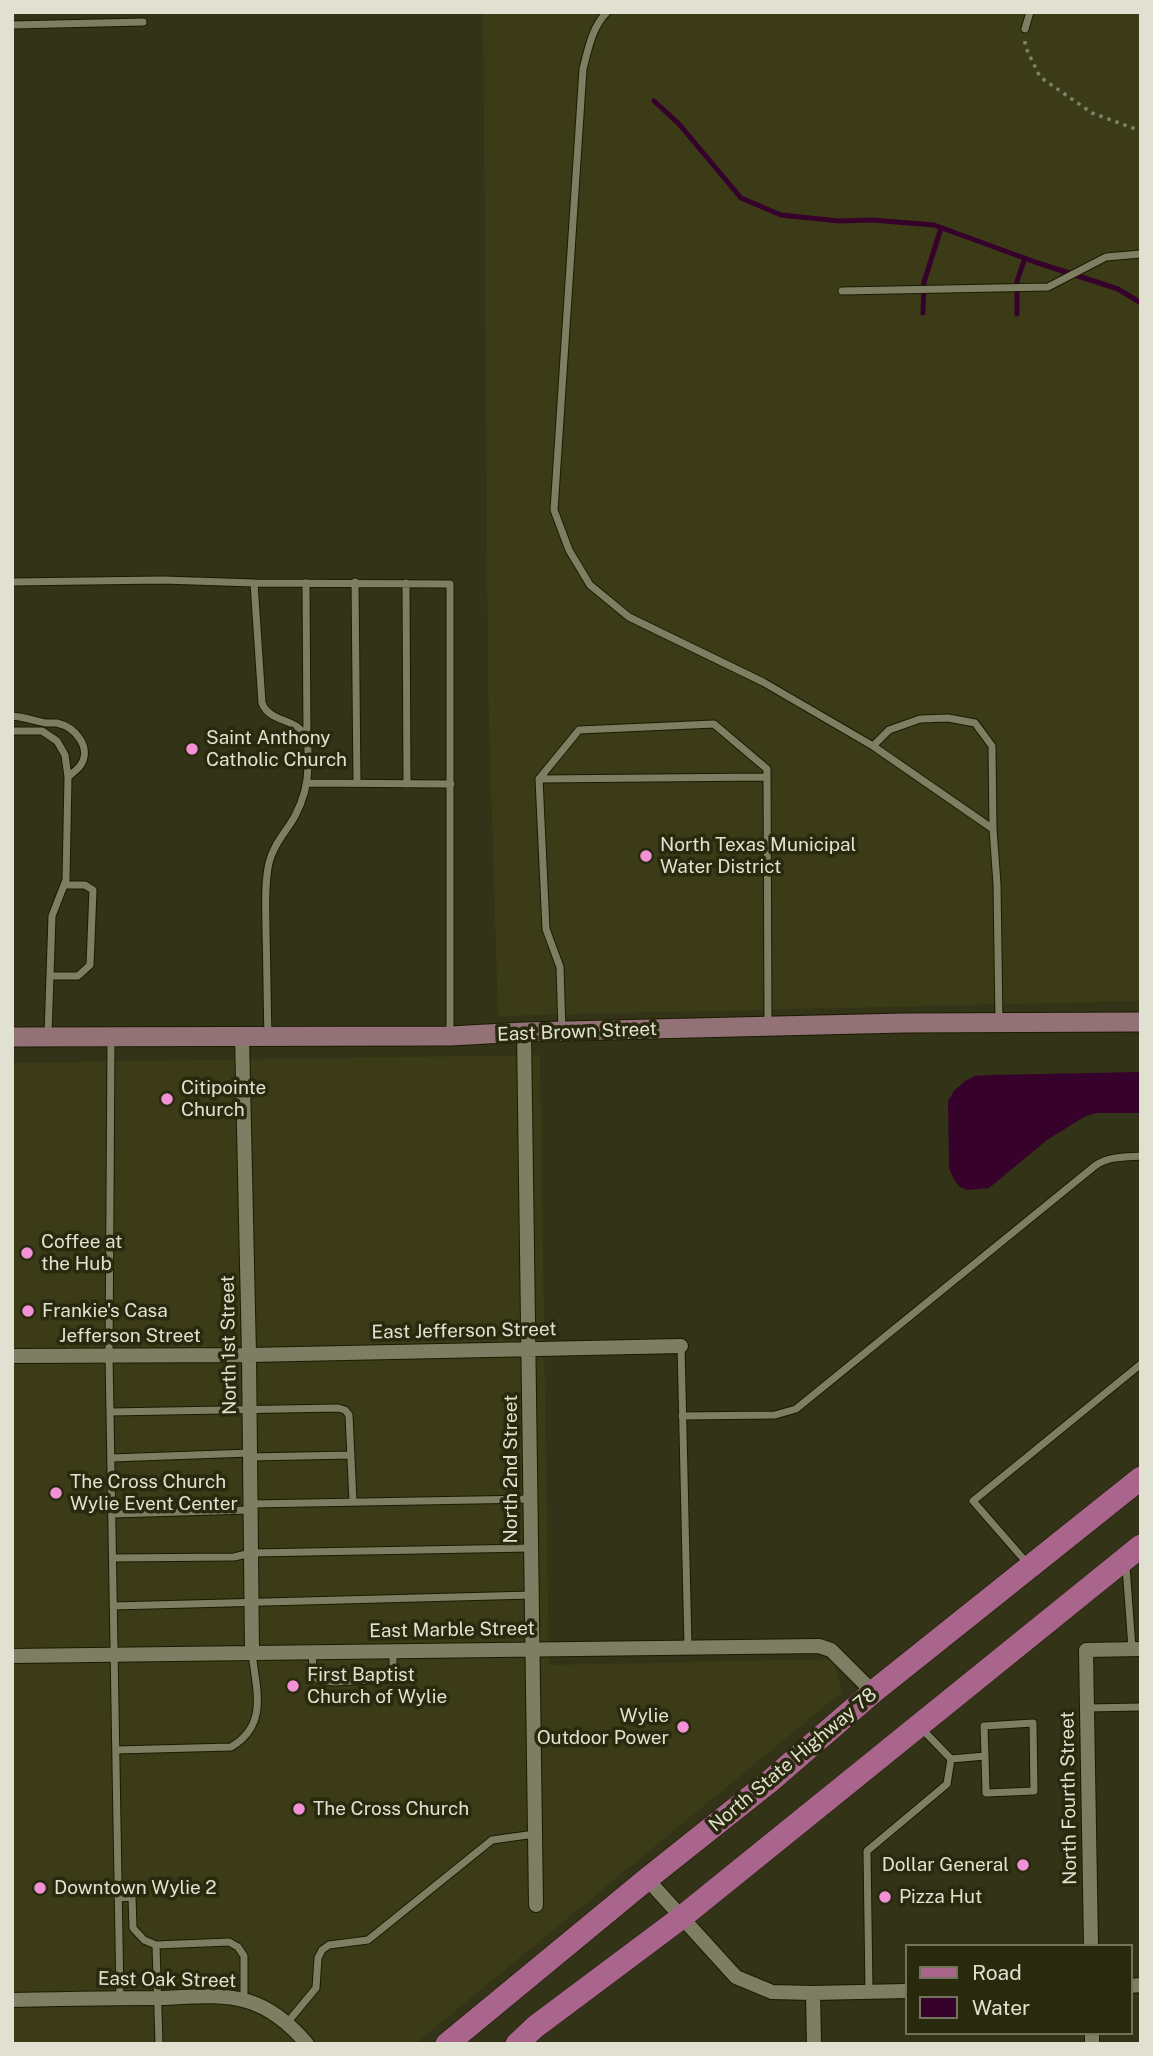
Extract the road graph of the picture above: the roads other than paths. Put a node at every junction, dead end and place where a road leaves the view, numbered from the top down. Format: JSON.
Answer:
{"nodes":[{"id":1,"x":607,"y":12,"type":"edge"},
{"id":2,"x":1030,"y":12,"type":"edge"},
{"id":3,"x":143,"y":22,"type":"dead end"},
{"id":4,"x":12,"y":25,"type":"edge"},
{"id":5,"x":1025,"y":29,"type":"road end"},
{"id":6,"x":1141,"y":254,"type":"edge"},
{"id":7,"x":842,"y":290,"type":"dead end"},
{"id":8,"x":12,"y":582,"type":"edge"},
{"id":9,"x":355,"y":582,"type":"junction"},
{"id":10,"x":254,"y":583,"type":"junction"},
{"id":11,"x":306,"y":583,"type":"junction"},
{"id":12,"x":406,"y":583,"type":"junction"},
{"id":13,"x":12,"y":716,"type":"edge"},
{"id":14,"x":43,"y":727,"type":"junction"},
{"id":15,"x":12,"y":731,"type":"edge"},
{"id":16,"x":307,"y":744,"type":"junction"},
{"id":17,"x":873,"y":746,"type":"junction"},
{"id":18,"x":68,"y":777,"type":"junction"},
{"id":19,"x":767,"y":777,"type":"junction"},
{"id":20,"x":539,"y":779,"type":"junction"},
{"id":21,"x":307,"y":783,"type":"junction"},
{"id":22,"x":357,"y":783,"type":"junction"},
{"id":23,"x":407,"y":784,"type":"junction"},
{"id":24,"x":451,"y":784,"type":"junction"},
{"id":25,"x":993,"y":829,"type":"junction"},
{"id":26,"x":64,"y":885,"type":"junction"},
{"id":27,"x":50,"y":976,"type":"junction"},
{"id":28,"x":1141,"y":1022,"type":"edge"},
{"id":29,"x":999,"y":1023,"type":"junction"},
{"id":30,"x":768,"y":1027,"type":"junction"},
{"id":31,"x":524,"y":1032,"type":"junction"},
{"id":32,"x":562,"y":1032,"type":"junction"},
{"id":33,"x":242,"y":1036,"type":"junction"},
{"id":34,"x":268,"y":1036,"type":"junction"},
{"id":35,"x":450,"y":1036,"type":"junction"},
{"id":36,"x":12,"y":1037,"type":"edge"},
{"id":37,"x":48,"y":1037,"type":"junction"},
{"id":38,"x":111,"y":1037,"type":"junction"},
{"id":39,"x":1141,"y":1156,"type":"edge"},
{"id":40,"x":681,"y":1346,"type":"joint"},
{"id":41,"x":530,"y":1349,"type":"junction"},
{"id":42,"x":109,"y":1355,"type":"junction"},
{"id":43,"x":248,"y":1355,"type":"junction"},
{"id":44,"x":12,"y":1356,"type":"edge"},
{"id":45,"x":1141,"y":1364,"type":"edge"},
{"id":46,"x":249,"y":1409,"type":"junction"},
{"id":47,"x":110,"y":1412,"type":"junction"},
{"id":48,"x":682,"y":1416,"type":"junction"},
{"id":49,"x":351,"y":1454,"type":"junction"},
{"id":50,"x":250,"y":1455,"type":"junction"},
{"id":51,"x":111,"y":1458,"type":"junction"},
{"id":52,"x":1141,"y":1478,"type":"edge"},
{"id":53,"x":531,"y":1499,"type":"junction"},
{"id":54,"x":353,"y":1502,"type":"junction"},
{"id":55,"x":250,"y":1507,"type":"junction"},
{"id":56,"x":112,"y":1514,"type":"junction"},
{"id":57,"x":531,"y":1548,"type":"junction"},
{"id":58,"x":1133,"y":1552,"type":"edge"},
{"id":59,"x":251,"y":1553,"type":"junction"},
{"id":60,"x":113,"y":1558,"type":"junction"},
{"id":61,"x":1030,"y":1567,"type":"junction"},
{"id":62,"x":531,"y":1595,"type":"junction"},
{"id":63,"x":251,"y":1602,"type":"junction"},
{"id":64,"x":113,"y":1606,"type":"junction"},
{"id":65,"x":688,"y":1646,"type":"junction"},
{"id":66,"x":532,"y":1648,"type":"junction"},
{"id":67,"x":1136,"y":1649,"type":"edge"},
{"id":68,"x":393,"y":1651,"type":"junction"},
{"id":69,"x":312,"y":1652,"type":"junction"},
{"id":70,"x":252,"y":1653,"type":"junction"},
{"id":71,"x":114,"y":1655,"type":"junction"},
{"id":72,"x":12,"y":1656,"type":"edge"},
{"id":73,"x":873,"y":1692,"type":"junction"},
{"id":74,"x":1141,"y":1707,"type":"edge"},
{"id":75,"x":1087,"y":1708,"type":"junction"},
{"id":76,"x":919,"y":1726,"type":"junction"},
{"id":77,"x":116,"y":1750,"type":"junction"},
{"id":78,"x":985,"y":1756,"type":"junction"},
{"id":79,"x":951,"y":1759,"type":"junction"},
{"id":80,"x":535,"y":1834,"type":"junction"},
{"id":81,"x":647,"y":1879,"type":"junction"},
{"id":82,"x":118,"y":1898,"type":"junction"},
{"id":83,"x":536,"y":1905,"type":"dead end"},
{"id":84,"x":682,"y":1917,"type":"junction"},
{"id":85,"x":1091,"y":1944,"type":"edge"},
{"id":86,"x":156,"y":1945,"type":"junction"},
{"id":87,"x":904,"y":1990,"type":"edge"},
{"id":88,"x":869,"y":1991,"type":"junction"},
{"id":89,"x":813,"y":1993,"type":"junction"},
{"id":90,"x":120,"y":1998,"type":"junction"},
{"id":91,"x":159,"y":1998,"type":"junction"},
{"id":92,"x":12,"y":2000,"type":"edge"},
{"id":93,"x":244,"y":2000,"type":"junction"},
{"id":94,"x":287,"y":2023,"type":"junction"},
{"id":95,"x":159,"y":2044,"type":"edge"},
{"id":96,"x":307,"y":2044,"type":"edge"},
{"id":97,"x":447,"y":2044,"type":"edge"},
{"id":98,"x":517,"y":2044,"type":"edge"},
{"id":99,"x":814,"y":2044,"type":"edge"}],
"edges":[{"from":1,"to":17,"type":"lane"},
{"from":2,"to":5,"type":"lane"},
{"from":3,"to":4,"type":"lane"},
{"from":6,"to":7,"type":"lane"},
{"from":8,"to":10,"type":"lane"},
{"from":9,"to":11,"type":"lane"},
{"from":9,"to":12,"type":"lane"},
{"from":9,"to":22,"type":"lane"},
{"from":10,"to":11,"type":"lane"},
{"from":10,"to":16,"type":"lane"},
{"from":11,"to":16,"type":"lane"},
{"from":12,"to":23,"type":"lane"},
{"from":12,"to":24,"type":"lane"},
{"from":13,"to":14,"type":"lane"},
{"from":14,"to":15,"type":"lane"},
{"from":14,"to":18,"type":"lane"},
{"from":14,"to":18,"type":"lane"},
{"from":16,"to":21,"type":"lane"},
{"from":17,"to":25,"type":"lane"},
{"from":17,"to":25,"type":"lane"},
{"from":18,"to":26,"type":"lane"},
{"from":19,"to":20,"type":"lane"},
{"from":19,"to":20,"type":"lane"},
{"from":19,"to":30,"type":"lane"},
{"from":20,"to":32,"type":"lane"},
{"from":21,"to":22,"type":"lane"},
{"from":21,"to":34,"type":"lane"},
{"from":22,"to":23,"type":"lane"},
{"from":23,"to":24,"type":"lane"},
{"from":24,"to":35,"type":"lane"},
{"from":25,"to":29,"type":"lane"},
{"from":26,"to":27,"type":"lane"},
{"from":26,"to":27,"type":"lane"},
{"from":27,"to":37,"type":"lane"},
{"from":28,"to":29,"type":"main road","name":"East Brown Street"},
{"from":29,"to":30,"type":"main road","name":"East Brown Street"},
{"from":30,"to":32,"type":"main road","name":"East Brown Street"},
{"from":31,"to":32,"type":"main road","name":"East Brown Street"},
{"from":31,"to":35,"type":"main road","name":"East Brown Street"},
{"from":31,"to":41,"type":"street","name":"North 2nd Street"},
{"from":33,"to":34,"type":"main road","name":"East Brown Street"},
{"from":33,"to":38,"type":"main road","name":"East Brown Street"},
{"from":33,"to":43,"type":"street","name":"North 1st Street"},
{"from":34,"to":35,"type":"main road","name":"East Brown Street"},
{"from":36,"to":37,"type":"main road","name":"East Brown Street"},
{"from":37,"to":38,"type":"main road","name":"East Brown Street"},
{"from":38,"to":42,"type":"lane"},
{"from":39,"to":48,"type":"lane"},
{"from":40,"to":41,"type":"street","name":"East Jefferson Street"},
{"from":40,"to":48,"type":"lane"},
{"from":41,"to":43,"type":"street","name":"East Jefferson Street"},
{"from":41,"to":53,"type":"street","name":"North 2nd Street"},
{"from":42,"to":43,"type":"street","name":"Jefferson Street"},
{"from":42,"to":44,"type":"street","name":"Jefferson Street"},
{"from":42,"to":47,"type":"lane"},
{"from":43,"to":46,"type":"street","name":"North 1st Street"},
{"from":45,"to":61,"type":"lane"},
{"from":46,"to":47,"type":"lane"},
{"from":46,"to":49,"type":"lane"},
{"from":46,"to":50,"type":"street","name":"North 1st Street"},
{"from":47,"to":51,"type":"lane"},
{"from":48,"to":65,"type":"lane"},
{"from":49,"to":50,"type":"lane"},
{"from":49,"to":54,"type":"lane"},
{"from":50,"to":51,"type":"lane"},
{"from":50,"to":55,"type":"street","name":"North 1st Street"},
{"from":51,"to":56,"type":"lane"},
{"from":52,"to":61,"type":"main road","name":"North State Highway 78"},
{"from":53,"to":54,"type":"lane"},
{"from":53,"to":57,"type":"street","name":"North 2nd Street"},
{"from":54,"to":55,"type":"lane"},
{"from":55,"to":56,"type":"lane"},
{"from":55,"to":59,"type":"street","name":"North 1st Street"},
{"from":56,"to":60,"type":"lane"},
{"from":57,"to":59,"type":"lane"},
{"from":57,"to":62,"type":"street","name":"North 2nd Street"},
{"from":58,"to":67,"type":"lane"},
{"from":58,"to":76,"type":"main road"},
{"from":59,"to":60,"type":"lane"},
{"from":59,"to":63,"type":"street","name":"North 1st Street"},
{"from":60,"to":64,"type":"lane"},
{"from":61,"to":73,"type":"main road","name":"North State Highway 78"},
{"from":62,"to":63,"type":"lane"},
{"from":62,"to":66,"type":"street","name":"North 2nd Street"},
{"from":63,"to":64,"type":"lane"},
{"from":63,"to":70,"type":"street","name":"North 1st Street"},
{"from":64,"to":71,"type":"lane"},
{"from":65,"to":66,"type":"street","name":"East Marble Street"},
{"from":65,"to":73,"type":"street","name":"East Marble Street"},
{"from":66,"to":68,"type":"street","name":"East Marble Street"},
{"from":66,"to":80,"type":"street","name":"North 2nd Street"},
{"from":67,"to":75,"type":"street","name":"North Fourth Street"},
{"from":68,"to":69,"type":"street","name":"East Marble Street"},
{"from":68,"to":69,"type":"lane"},
{"from":69,"to":70,"type":"street","name":"East Marble Street"},
{"from":70,"to":71,"type":"street","name":"East Marble Street"},
{"from":70,"to":77,"type":"lane"},
{"from":71,"to":72,"type":"street","name":"East Marble Street"},
{"from":71,"to":77,"type":"lane"},
{"from":73,"to":81,"type":"main road","name":"North State Highway 78"},
{"from":74,"to":75,"type":"lane"},
{"from":75,"to":85,"type":"street","name":"North Fourth Street"},
{"from":76,"to":79,"type":"lane"},
{"from":76,"to":84,"type":"main road"},
{"from":77,"to":82,"type":"lane"},
{"from":78,"to":78,"type":"lane"},
{"from":78,"to":79,"type":"lane"},
{"from":79,"to":88,"type":"lane"},
{"from":80,"to":83,"type":"street","name":"North 2nd Street"},
{"from":80,"to":94,"type":"lane"},
{"from":81,"to":84,"type":"street"},
{"from":81,"to":97,"type":"main road","name":"North State Highway 78"},
{"from":82,"to":86,"type":"lane"},
{"from":82,"to":90,"type":"lane"},
{"from":84,"to":89,"type":"street"},
{"from":84,"to":98,"type":"main road"},
{"from":86,"to":91,"type":"lane"},
{"from":86,"to":93,"type":"lane"},
{"from":87,"to":88,"type":"street"},
{"from":88,"to":89,"type":"street"},
{"from":89,"to":99,"type":"street"},
{"from":90,"to":91,"type":"street","name":"East Oak Street"},
{"from":90,"to":92,"type":"street","name":"East Oak Street"},
{"from":91,"to":93,"type":"street","name":"East Oak Street"},
{"from":91,"to":95,"type":"lane"},
{"from":93,"to":94,"type":"street","name":"East Oak Street"},
{"from":94,"to":96,"type":"street","name":"East Oak Street"}]}
